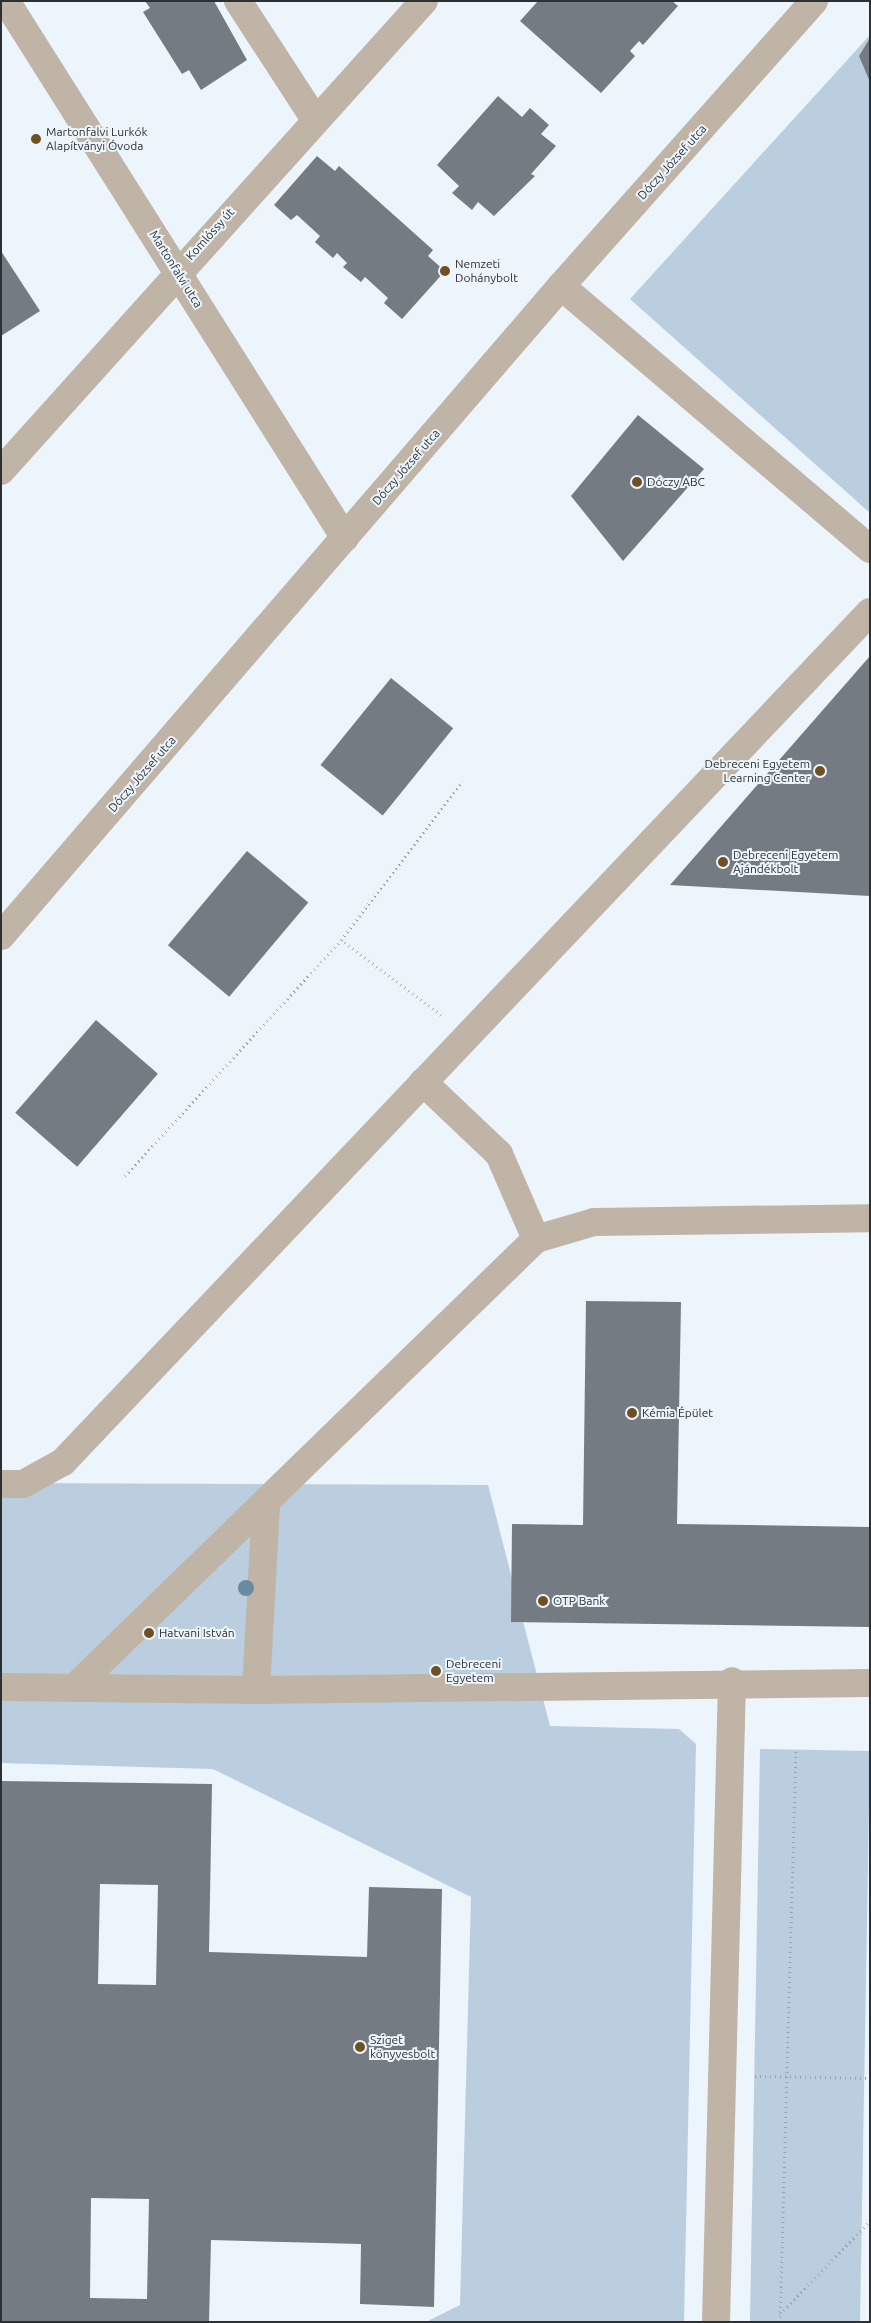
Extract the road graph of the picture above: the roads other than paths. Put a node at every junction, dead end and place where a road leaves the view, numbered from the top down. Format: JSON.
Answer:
{"nodes":[{"id":1,"x":6,"y":1,"type":"edge"},
{"id":2,"x":238,"y":1,"type":"edge"},
{"id":3,"x":424,"y":1,"type":"edge"},
{"id":4,"x":814,"y":1,"type":"edge"},
{"id":5,"x":314,"y":118,"type":"junction"},
{"id":6,"x":177,"y":271,"type":"junction"},
{"id":7,"x":561,"y":286,"type":"junction"},
{"id":8,"x":1,"y":470,"type":"edge"},
{"id":9,"x":345,"y":538,"type":"junction"},
{"id":10,"x":870,"y":549,"type":"edge"},
{"id":11,"x":870,"y":612,"type":"edge"},
{"id":12,"x":1,"y":936,"type":"edge"},
{"id":13,"x":423,"y":1082,"type":"junction"},
{"id":14,"x":870,"y":1218,"type":"edge"},
{"id":15,"x":536,"y":1239,"type":"junction"},
{"id":16,"x":1,"y":1484,"type":"edge"},
{"id":17,"x":266,"y":1506,"type":"junction"},
{"id":18,"x":732,"y":1681,"type":"junction"},
{"id":19,"x":870,"y":1684,"type":"edge"},
{"id":20,"x":1,"y":1687,"type":"edge"},
{"id":21,"x":74,"y":1688,"type":"junction"},
{"id":22,"x":256,"y":1690,"type":"junction"},
{"id":23,"x":716,"y":2322,"type":"edge"}],
"edges":[{"from":1,"to":6,"type":"street","name":"Martonfalvi utca"},
{"from":2,"to":5,"type":"street"},
{"from":3,"to":5,"type":"street","name":"Komlóssy út"},
{"from":4,"to":7,"type":"street","name":"Dóczy József utca"},
{"from":5,"to":6,"type":"street","name":"Komlóssy út"},
{"from":6,"to":8,"type":"street","name":"Komlóssy út"},
{"from":6,"to":9,"type":"street","name":"Martonfalvi utca"},
{"from":7,"to":9,"type":"street","name":"Dóczy József utca"},
{"from":7,"to":10,"type":"street"},
{"from":9,"to":12,"type":"street","name":"Dóczy József utca"},
{"from":11,"to":13,"type":"street"},
{"from":13,"to":15,"type":"street"},
{"from":13,"to":16,"type":"street"},
{"from":14,"to":15,"type":"street"},
{"from":15,"to":17,"type":"street"},
{"from":17,"to":21,"type":"street"},
{"from":17,"to":22,"type":"street"},
{"from":18,"to":19,"type":"street"},
{"from":18,"to":22,"type":"street"},
{"from":18,"to":23,"type":"street"},
{"from":20,"to":21,"type":"street"},
{"from":21,"to":22,"type":"street"}]}
